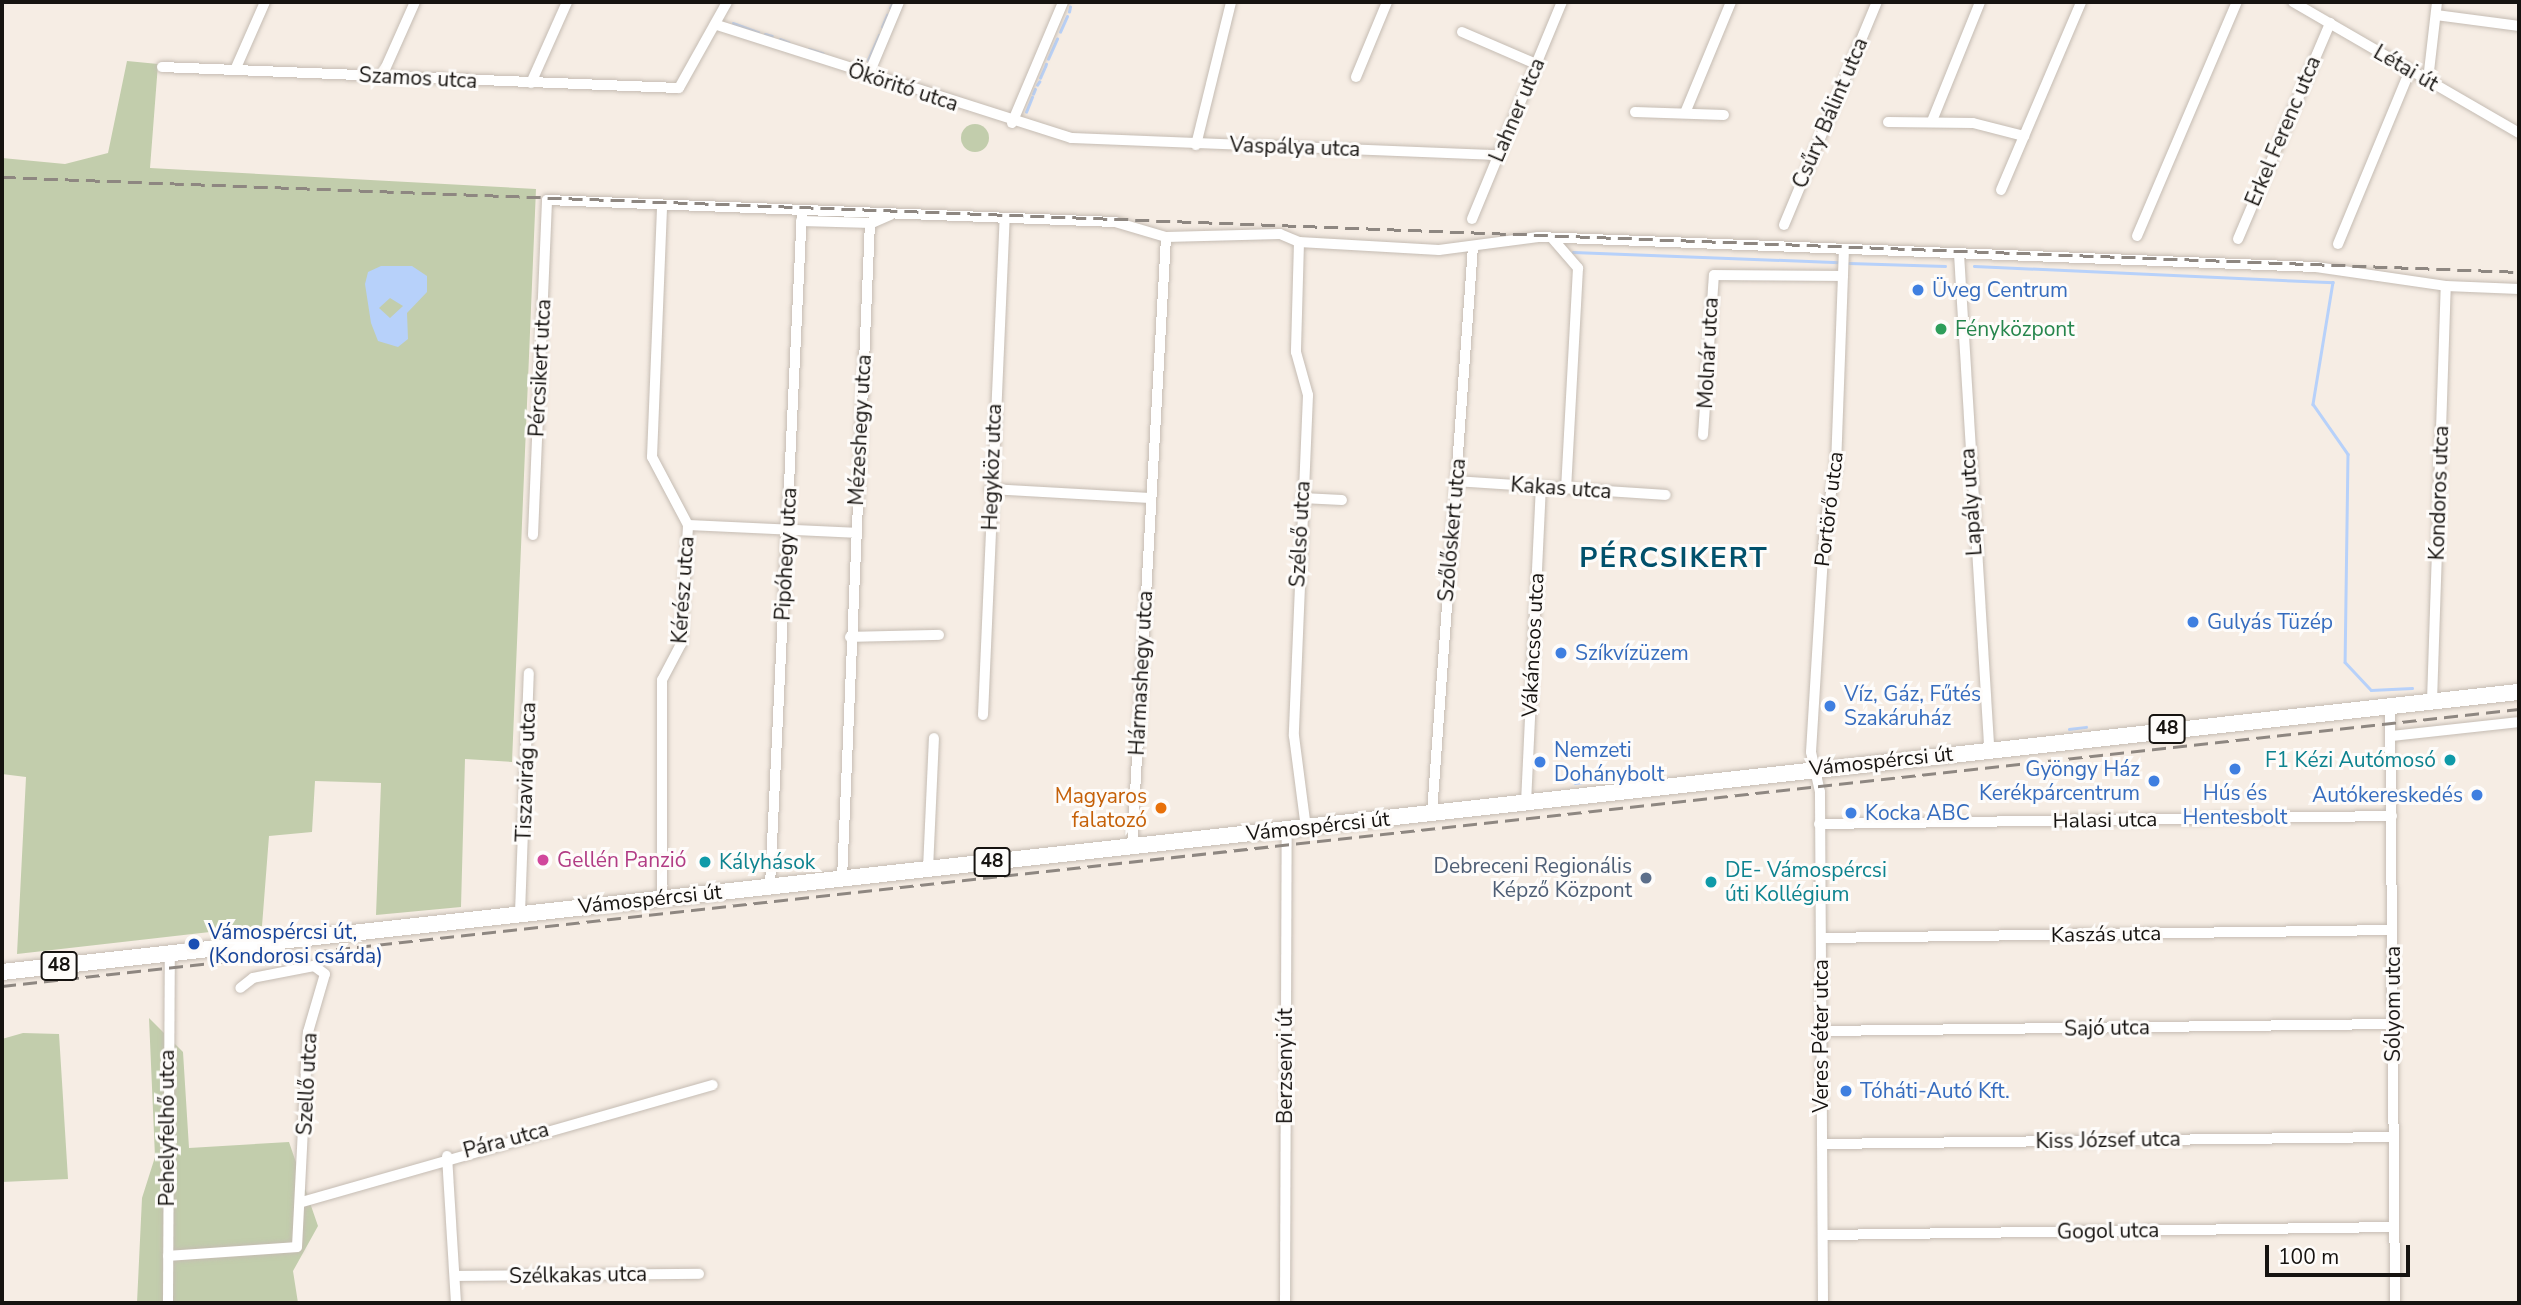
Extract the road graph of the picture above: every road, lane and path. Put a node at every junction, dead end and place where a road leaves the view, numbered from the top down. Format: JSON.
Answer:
{"nodes":[{"id":1,"x":265,"y":2,"type":"edge"},
{"id":2,"x":415,"y":2,"type":"edge"},
{"id":3,"x":567,"y":2,"type":"edge"},
{"id":4,"x":727,"y":2,"type":"edge"},
{"id":5,"x":899,"y":2,"type":"edge"},
{"id":6,"x":1063,"y":2,"type":"edge"},
{"id":7,"x":1231,"y":2,"type":"edge"},
{"id":8,"x":1387,"y":2,"type":"edge"},
{"id":9,"x":1562,"y":2,"type":"edge"},
{"id":10,"x":1731,"y":2,"type":"edge"},
{"id":11,"x":1877,"y":2,"type":"edge"},
{"id":12,"x":1980,"y":2,"type":"edge"},
{"id":13,"x":2081,"y":2,"type":"edge"},
{"id":14,"x":2236,"y":2,"type":"edge"},
{"id":15,"x":2293,"y":2,"type":"edge"},
{"id":16,"x":2437,"y":2,"type":"edge"},
{"id":17,"x":2436,"y":15,"type":"junction"},
{"id":18,"x":2330,"y":23,"type":"junction"},
{"id":19,"x":717,"y":26,"type":"junction"},
{"id":20,"x":2519,"y":26,"type":"edge"},
{"id":21,"x":1462,"y":32,"type":"dead end"},
{"id":22,"x":1536,"y":64,"type":"junction"},
{"id":23,"x":162,"y":67,"type":"dead end"},
{"id":24,"x":2410,"y":69,"type":"junction"},
{"id":25,"x":235,"y":70,"type":"junction"},
{"id":26,"x":382,"y":76,"type":"junction"},
{"id":27,"x":868,"y":76,"type":"junction"},
{"id":28,"x":1356,"y":77,"type":"dead end"},
{"id":29,"x":2428,"y":80,"type":"junction"},
{"id":30,"x":531,"y":83,"type":"junction"},
{"id":31,"x":1635,"y":112,"type":"dead end"},
{"id":32,"x":1685,"y":113,"type":"junction"},
{"id":33,"x":1724,"y":115,"type":"dead end"},
{"id":34,"x":1932,"y":121,"type":"junction"},
{"id":35,"x":1888,"y":122,"type":"dead end"},
{"id":36,"x":1012,"y":123,"type":"junction"},
{"id":37,"x":2519,"y":133,"type":"edge"},
{"id":38,"x":2024,"y":136,"type":"junction"},
{"id":39,"x":1090,"y":140,"type":"joint"},
{"id":40,"x":1196,"y":145,"type":"junction"},
{"id":41,"x":1499,"y":155,"type":"junction"},
{"id":42,"x":2001,"y":190,"type":"dead end"},
{"id":43,"x":662,"y":205,"type":"junction"},
{"id":44,"x":894,"y":214,"type":"junction"},
{"id":45,"x":802,"y":216,"type":"junction"},
{"id":46,"x":1005,"y":219,"type":"junction"},
{"id":47,"x":1472,"y":219,"type":"dead end"},
{"id":48,"x":870,"y":223,"type":"junction"},
{"id":49,"x":1784,"y":225,"type":"dead end"},
{"id":50,"x":2137,"y":236,"type":"dead end"},
{"id":51,"x":1166,"y":237,"type":"junction"},
{"id":52,"x":1552,"y":238,"type":"junction"},
{"id":53,"x":2238,"y":239,"type":"dead end"},
{"id":54,"x":1299,"y":242,"type":"junction"},
{"id":55,"x":2338,"y":244,"type":"dead end"},
{"id":56,"x":1473,"y":247,"type":"junction"},
{"id":57,"x":1844,"y":249,"type":"junction"},
{"id":58,"x":1959,"y":254,"type":"junction"},
{"id":59,"x":1843,"y":276,"type":"junction"},
{"id":60,"x":2446,"y":286,"type":"junction"},
{"id":61,"x":2519,"y":289,"type":"edge"},
{"id":62,"x":1703,"y":435,"type":"dead end"},
{"id":63,"x":1456,"y":481,"type":"junction"},
{"id":64,"x":1541,"y":487,"type":"junction"},
{"id":65,"x":1566,"y":488,"type":"junction"},
{"id":66,"x":990,"y":489,"type":"junction"},
{"id":67,"x":1667,"y":495,"type":"dead end"},
{"id":68,"x":1150,"y":498,"type":"junction"},
{"id":69,"x":1302,"y":498,"type":"junction"},
{"id":70,"x":1342,"y":500,"type":"dead end"},
{"id":71,"x":688,"y":525,"type":"junction"},
{"id":72,"x":787,"y":531,"type":"junction"},
{"id":73,"x":855,"y":533,"type":"junction"},
{"id":74,"x":533,"y":535,"type":"dead end"},
{"id":75,"x":939,"y":635,"type":"dead end"},
{"id":76,"x":850,"y":637,"type":"junction"},
{"id":77,"x":529,"y":673,"type":"dead end"},
{"id":78,"x":2519,"y":692,"type":"edge"},
{"id":79,"x":2432,"y":701,"type":"junction"},
{"id":80,"x":2390,"y":705,"type":"junction"},
{"id":81,"x":983,"y":715,"type":"dead end"},
{"id":82,"x":2519,"y":722,"type":"edge"},
{"id":83,"x":2392,"y":736,"type":"junction"},
{"id":84,"x":934,"y":738,"type":"dead end"},
{"id":85,"x":1989,"y":750,"type":"junction"},
{"id":86,"x":1815,"y":769,"type":"junction"},
{"id":87,"x":1526,"y":803,"type":"junction"},
{"id":88,"x":1432,"y":813,"type":"junction"},
{"id":89,"x":2392,"y":816,"type":"junction"},
{"id":90,"x":1819,"y":824,"type":"junction"},
{"id":91,"x":1306,"y":828,"type":"junction"},
{"id":92,"x":1287,"y":830,"type":"junction"},
{"id":93,"x":1132,"y":847,"type":"junction"},
{"id":94,"x":928,"y":869,"type":"junction"},
{"id":95,"x":842,"y":879,"type":"junction"},
{"id":96,"x":770,"y":886,"type":"junction"},
{"id":97,"x":662,"y":898,"type":"junction"},
{"id":98,"x":520,"y":913,"type":"junction"},
{"id":99,"x":2392,"y":930,"type":"junction"},
{"id":100,"x":1821,"y":938,"type":"junction"},
{"id":101,"x":170,"y":953,"type":"junction"},
{"id":102,"x":2,"y":972,"type":"edge"},
{"id":103,"x":240,"y":988,"type":"dead end"},
{"id":104,"x":2393,"y":1024,"type":"junction"},
{"id":105,"x":1821,"y":1031,"type":"junction"},
{"id":106,"x":713,"y":1085,"type":"dead end"},
{"id":107,"x":2393,"y":1137,"type":"junction"},
{"id":108,"x":1822,"y":1144,"type":"junction"},
{"id":109,"x":447,"y":1156,"type":"junction"},
{"id":110,"x":302,"y":1202,"type":"junction"},
{"id":111,"x":2393,"y":1227,"type":"junction"},
{"id":112,"x":1823,"y":1235,"type":"junction"},
{"id":113,"x":168,"y":1255,"type":"junction"},
{"id":114,"x":699,"y":1274,"type":"dead end"},
{"id":115,"x":456,"y":1276,"type":"junction"},
{"id":116,"x":168,"y":1303,"type":"edge"},
{"id":117,"x":456,"y":1303,"type":"edge"},
{"id":118,"x":1285,"y":1303,"type":"edge"},
{"id":119,"x":1823,"y":1303,"type":"edge"},
{"id":120,"x":2395,"y":1303,"type":"edge"}],
"edges":[{"from":1,"to":25,"type":"street"},
{"from":2,"to":26,"type":"street"},
{"from":3,"to":30,"type":"street"},
{"from":4,"to":19,"type":"street"},
{"from":5,"to":27,"type":"street"},
{"from":6,"to":36,"type":"street"},
{"from":7,"to":40,"type":"street"},
{"from":8,"to":28,"type":"street"},
{"from":9,"to":22,"type":"street","name":"Lahner utca"},
{"from":10,"to":32,"type":"street"},
{"from":11,"to":49,"type":"street","name":"Csűry Bálint utca"},
{"from":12,"to":34,"type":"street"},
{"from":13,"to":38,"type":"street"},
{"from":14,"to":50,"type":"street"},
{"from":15,"to":18,"type":"street","name":"Létai út"},
{"from":16,"to":17,"type":"street"},
{"from":17,"to":20,"type":"street"},
{"from":17,"to":29,"type":"street"},
{"from":18,"to":24,"type":"street","name":"Létai út"},
{"from":18,"to":53,"type":"street","name":"Erkel Ferenc utca"},
{"from":19,"to":27,"type":"street","name":"Ököritó utca"},
{"from":19,"to":30,"type":"street","name":"Szamos utca"},
{"from":21,"to":22,"type":"street"},
{"from":22,"to":41,"type":"street","name":"Lahner utca"},
{"from":23,"to":25,"type":"street","name":"Szamos utca"},
{"from":24,"to":29,"type":"street","name":"Létai út"},
{"from":24,"to":55,"type":"street"},
{"from":25,"to":26,"type":"street","name":"Szamos utca"},
{"from":26,"to":30,"type":"street","name":"Szamos utca"},
{"from":27,"to":36,"type":"street","name":"Ököritó utca"},
{"from":29,"to":37,"type":"street","name":"Létai út"},
{"from":31,"to":32,"type":"street"},
{"from":32,"to":33,"type":"street"},
{"from":34,"to":35,"type":"street"},
{"from":34,"to":38,"type":"street"},
{"from":36,"to":39,"type":"street","name":"Ököritó utca"},
{"from":38,"to":42,"type":"street"},
{"from":39,"to":40,"type":"street","name":"Vaspálya utca"},
{"from":40,"to":41,"type":"street","name":"Vaspálya utca"},
{"from":41,"to":47,"type":"street","name":"Lahner utca"},
{"from":43,"to":45,"type":"street"},
{"from":43,"to":71,"type":"street","name":"Kérész utca"},
{"from":43,"to":74,"type":"street","name":"Pércsikert utca"},
{"from":44,"to":45,"type":"street"},
{"from":44,"to":46,"type":"street"},
{"from":44,"to":48,"type":"street"},
{"from":45,"to":48,"type":"street"},
{"from":45,"to":72,"type":"street","name":"Pipóhegy utca"},
{"from":46,"to":51,"type":"street"},
{"from":46,"to":66,"type":"street","name":"Hegyköz utca"},
{"from":48,"to":73,"type":"street","name":"Mézeshegy utca"},
{"from":51,"to":54,"type":"street"},
{"from":51,"to":68,"type":"street","name":"Hármashegy utca"},
{"from":52,"to":56,"type":"street"},
{"from":52,"to":57,"type":"street"},
{"from":52,"to":65,"type":"street"},
{"from":54,"to":56,"type":"street"},
{"from":54,"to":69,"type":"street","name":"Szélső utca"},
{"from":56,"to":63,"type":"street","name":"Szőlőskert utca"},
{"from":57,"to":58,"type":"street"},
{"from":57,"to":59,"type":"street","name":"Portörő utca"},
{"from":58,"to":60,"type":"street"},
{"from":58,"to":85,"type":"street","name":"Lapály utca"},
{"from":59,"to":62,"type":"street","name":"Molnár utca"},
{"from":59,"to":86,"type":"street","name":"Portörő utca"},
{"from":60,"to":61,"type":"street"},
{"from":60,"to":79,"type":"street","name":"Kondoros utca"},
{"from":63,"to":64,"type":"street","name":"Kakas utca"},
{"from":63,"to":88,"type":"street","name":"Szőlőskert utca"},
{"from":64,"to":65,"type":"street","name":"Kakas utca"},
{"from":64,"to":87,"type":"street","name":"Vákáncsos utca"},
{"from":65,"to":67,"type":"street","name":"Kakas utca"},
{"from":66,"to":68,"type":"street"},
{"from":66,"to":81,"type":"street","name":"Hegyköz utca"},
{"from":68,"to":93,"type":"street","name":"Hármashegy utca"},
{"from":69,"to":70,"type":"street"},
{"from":69,"to":91,"type":"street","name":"Szélső utca"},
{"from":71,"to":72,"type":"street"},
{"from":71,"to":97,"type":"street","name":"Kérész utca"},
{"from":72,"to":73,"type":"street"},
{"from":72,"to":96,"type":"street","name":"Pipóhegy utca"},
{"from":73,"to":76,"type":"street","name":"Mézeshegy utca"},
{"from":75,"to":76,"type":"street"},
{"from":76,"to":95,"type":"street","name":"Mézeshegy utca"},
{"from":77,"to":98,"type":"street","name":"Tiszavirág utca"},
{"from":78,"to":79,"type":"main road","name":"Vámospércsi út","number":"48"},
{"from":79,"to":80,"type":"main road","name":"Vámospércsi út","number":"48"},
{"from":80,"to":83,"type":"street","name":"Sólyom utca"},
{"from":80,"to":85,"type":"main road","name":"Vámospércsi út","number":"48"},
{"from":82,"to":83,"type":"street"},
{"from":83,"to":89,"type":"street","name":"Sólyom utca"},
{"from":84,"to":94,"type":"street"},
{"from":85,"to":86,"type":"main road","name":"Vámospércsi út","number":"48"},
{"from":86,"to":87,"type":"main road","name":"Vámospércsi út","number":"48"},
{"from":86,"to":90,"type":"street","name":"Veres Péter utca"},
{"from":87,"to":88,"type":"main road","name":"Vámospércsi út","number":"48"},
{"from":88,"to":91,"type":"main road","name":"Vámospércsi út","number":"48"},
{"from":89,"to":90,"type":"street","name":"Halasi utca"},
{"from":89,"to":99,"type":"street","name":"Sólyom utca"},
{"from":90,"to":100,"type":"street","name":"Veres Péter utca"},
{"from":91,"to":92,"type":"main road","name":"Vámospércsi út","number":"48"},
{"from":92,"to":93,"type":"main road","name":"Vámospércsi út","number":"48"},
{"from":92,"to":118,"type":"street","name":"Berzsenyi út"},
{"from":93,"to":94,"type":"main road","name":"Vámospércsi út","number":"48"},
{"from":94,"to":95,"type":"main road","name":"Vámospércsi út","number":"48"},
{"from":95,"to":96,"type":"main road","name":"Vámospércsi út","number":"48"},
{"from":96,"to":97,"type":"main road","name":"Vámospércsi út","number":"48"},
{"from":97,"to":98,"type":"main road","name":"Vámospércsi út","number":"48"},
{"from":98,"to":101,"type":"main road","name":"Vámospércsi út","number":"48"},
{"from":99,"to":100,"type":"street","name":"Kaszás utca"},
{"from":99,"to":104,"type":"street","name":"Sólyom utca"},
{"from":100,"to":105,"type":"street","name":"Veres Péter utca"},
{"from":101,"to":102,"type":"main road","name":"Vámospércsi út","number":"48"},
{"from":101,"to":113,"type":"street","name":"Pehelyfelhő utca"},
{"from":103,"to":110,"type":"street","name":"Szellő utca"},
{"from":104,"to":105,"type":"street","name":"Sajó utca"},
{"from":104,"to":107,"type":"street","name":"Sólyom utca"},
{"from":105,"to":108,"type":"street","name":"Veres Péter utca"},
{"from":106,"to":109,"type":"street","name":"Pára utca"},
{"from":107,"to":108,"type":"street","name":"Kiss József utca"},
{"from":107,"to":111,"type":"street","name":"Sólyom utca"},
{"from":108,"to":112,"type":"street","name":"Veres Péter utca"},
{"from":109,"to":110,"type":"street","name":"Pára utca"},
{"from":109,"to":115,"type":"street"},
{"from":110,"to":113,"type":"street","name":"Szellő utca"},
{"from":111,"to":112,"type":"street","name":"Gogol utca"},
{"from":111,"to":120,"type":"street","name":"Sólyom utca"},
{"from":112,"to":119,"type":"street","name":"Veres Péter utca"},
{"from":113,"to":116,"type":"street","name":"Pehelyfelhő utca"},
{"from":114,"to":115,"type":"street","name":"Szélkakas utca"},
{"from":115,"to":117,"type":"street"}]}
